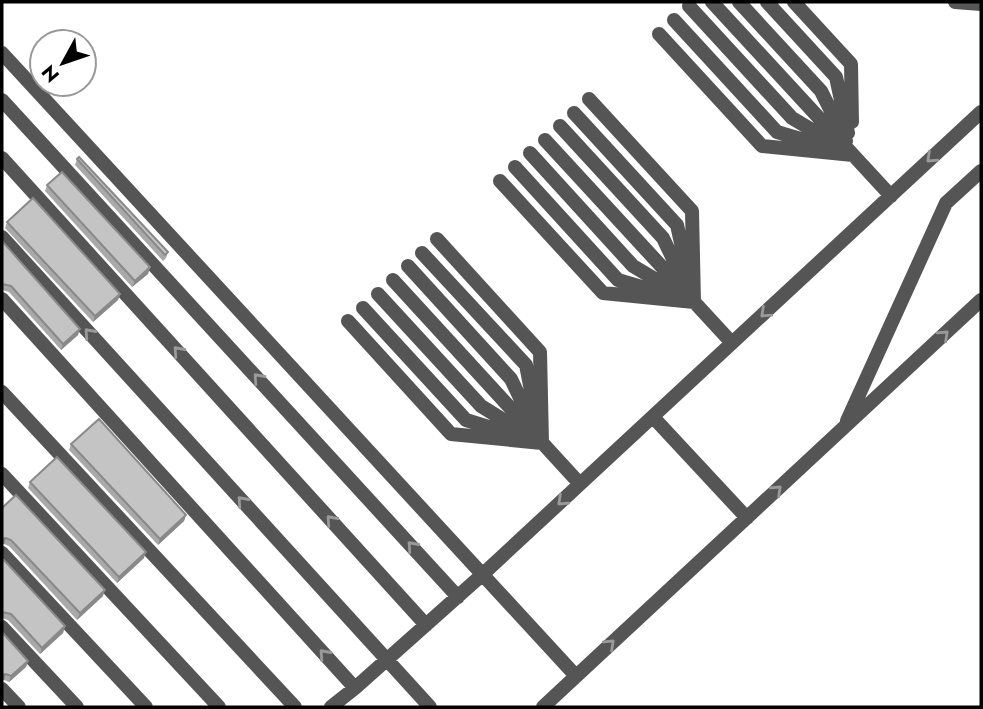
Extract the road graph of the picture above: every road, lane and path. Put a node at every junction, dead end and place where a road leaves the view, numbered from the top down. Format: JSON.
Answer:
{"nodes":[{"id":1,"x":712,"y":2,"type":"edge"},
{"id":2,"x":739,"y":2,"type":"edge"},
{"id":3,"x":767,"y":2,"type":"edge"},
{"id":4,"x":794,"y":2,"type":"edge"},
{"id":5,"x":955,"y":2,"type":"edge"},
{"id":6,"x":981,"y":4,"type":"edge"},
{"id":7,"x":689,"y":6,"type":"dead end"},
{"id":8,"x":674,"y":20,"type":"dead end"},
{"id":9,"x":659,"y":34,"type":"dead end"},
{"id":10,"x":2,"y":53,"type":"edge"},
{"id":11,"x":589,"y":99,"type":"dead end"},
{"id":12,"x":2,"y":100,"type":"edge"},
{"id":13,"x":981,"y":112,"type":"edge"},
{"id":14,"x":574,"y":113,"type":"dead end"},
{"id":15,"x":560,"y":126,"type":"dead end"},
{"id":16,"x":545,"y":140,"type":"dead end"},
{"id":17,"x":530,"y":153,"type":"dead end"},
{"id":18,"x":853,"y":155,"type":"junction"},
{"id":19,"x":2,"y":158,"type":"edge"},
{"id":20,"x":515,"y":167,"type":"dead end"},
{"id":21,"x":981,"y":171,"type":"edge"},
{"id":22,"x":500,"y":181,"type":"dead end"},
{"id":23,"x":891,"y":196,"type":"junction"},
{"id":24,"x":2,"y":237,"type":"edge"},
{"id":25,"x":437,"y":239,"type":"dead end"},
{"id":26,"x":422,"y":253,"type":"dead end"},
{"id":27,"x":408,"y":266,"type":"dead end"},
{"id":28,"x":393,"y":280,"type":"dead end"},
{"id":29,"x":378,"y":294,"type":"dead end"},
{"id":30,"x":2,"y":299,"type":"edge"},
{"id":31,"x":981,"y":300,"type":"edge"},
{"id":32,"x":694,"y":302,"type":"junction"},
{"id":33,"x":363,"y":308,"type":"dead end"},
{"id":34,"x":348,"y":321,"type":"dead end"},
{"id":35,"x":732,"y":344,"type":"junction"},
{"id":36,"x":2,"y":392,"type":"edge"},
{"id":37,"x":653,"y":417,"type":"junction"},
{"id":38,"x":843,"y":429,"type":"junction"},
{"id":39,"x":542,"y":443,"type":"junction"},
{"id":40,"x":2,"y":474,"type":"edge"},
{"id":41,"x":580,"y":484,"type":"junction"},
{"id":42,"x":747,"y":518,"type":"junction"},
{"id":43,"x":2,"y":553,"type":"edge"},
{"id":44,"x":483,"y":574,"type":"junction"},
{"id":45,"x":457,"y":597,"type":"junction"},
{"id":46,"x":426,"y":625,"type":"junction"},
{"id":47,"x":2,"y":627,"type":"edge"},
{"id":48,"x":387,"y":660,"type":"junction"},
{"id":49,"x":576,"y":676,"type":"junction"},
{"id":50,"x":355,"y":688,"type":"junction"},
{"id":51,"x":2,"y":689,"type":"edge"},
{"id":52,"x":19,"y":707,"type":"edge"},
{"id":53,"x":77,"y":707,"type":"edge"},
{"id":54,"x":146,"y":707,"type":"edge"},
{"id":55,"x":219,"y":707,"type":"edge"},
{"id":56,"x":295,"y":707,"type":"edge"},
{"id":57,"x":331,"y":707,"type":"edge"},
{"id":58,"x":430,"y":707,"type":"edge"},
{"id":59,"x":542,"y":707,"type":"edge"}],
"edges":[{"from":1,"to":18,"type":"lane"},
{"from":2,"to":18,"type":"lane"},
{"from":3,"to":18,"type":"lane"},
{"from":4,"to":18,"type":"lane"},
{"from":5,"to":6,"type":"lane"},
{"from":7,"to":18,"type":"lane"},
{"from":8,"to":18,"type":"lane"},
{"from":9,"to":18,"type":"lane"},
{"from":10,"to":44,"type":"lane"},
{"from":11,"to":32,"type":"lane"},
{"from":45,"to":12,"type":"lane","one_way":true},
{"from":13,"to":23,"type":"lane","one_way":true},
{"from":14,"to":32,"type":"lane"},
{"from":15,"to":32,"type":"lane"},
{"from":16,"to":32,"type":"lane"},
{"from":17,"to":32,"type":"lane"},
{"from":18,"to":23,"type":"lane"},
{"from":46,"to":19,"type":"lane","one_way":true},
{"from":20,"to":32,"type":"lane"},
{"from":21,"to":38,"type":"lane"},
{"from":22,"to":32,"type":"lane"},
{"from":23,"to":35,"type":"lane","one_way":true},
{"from":48,"to":24,"type":"lane","one_way":true},
{"from":25,"to":39,"type":"lane"},
{"from":26,"to":39,"type":"lane"},
{"from":27,"to":39,"type":"lane"},
{"from":28,"to":39,"type":"lane"},
{"from":29,"to":39,"type":"lane"},
{"from":50,"to":30,"type":"lane","one_way":true},
{"from":38,"to":31,"type":"lane","one_way":true},
{"from":32,"to":35,"type":"lane"},
{"from":33,"to":39,"type":"lane"},
{"from":34,"to":39,"type":"lane"},
{"from":35,"to":37,"type":"lane"},
{"from":36,"to":56,"type":"lane"},
{"from":37,"to":41,"type":"lane"},
{"from":37,"to":42,"type":"lane"},
{"from":42,"to":38,"type":"lane","one_way":true},
{"from":39,"to":41,"type":"lane"},
{"from":40,"to":55,"type":"lane"},
{"from":41,"to":44,"type":"lane","one_way":true},
{"from":49,"to":42,"type":"lane","one_way":true},
{"from":43,"to":54,"type":"lane"},
{"from":44,"to":45,"type":"lane"},
{"from":44,"to":49,"type":"lane"},
{"from":45,"to":46,"type":"lane"},
{"from":46,"to":48,"type":"lane"},
{"from":47,"to":53,"type":"lane"},
{"from":48,"to":50,"type":"lane"},
{"from":48,"to":58,"type":"lane"},
{"from":49,"to":59,"type":"lane"},
{"from":50,"to":57,"type":"lane"},
{"from":51,"to":52,"type":"lane"}]}
